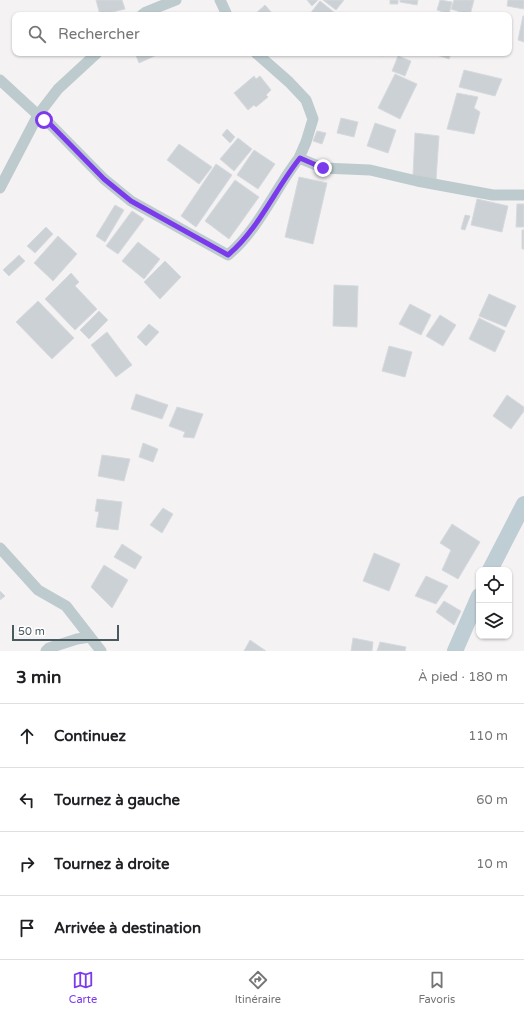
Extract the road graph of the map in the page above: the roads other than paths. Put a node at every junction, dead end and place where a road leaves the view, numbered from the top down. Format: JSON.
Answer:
{"nodes":[{"id":1,"x":176,"y":0,"type":"edge"},
{"id":2,"x":220,"y":0,"type":"edge"},
{"id":3,"x":146,"y":12,"type":"edge"},
{"id":4,"x":226,"y":12,"type":"edge"},
{"id":5,"x":94,"y":56,"type":"edge"},
{"id":6,"x":259,"y":56,"type":"edge"},
{"id":7,"x":0,"y":80,"type":"edge"},
{"id":8,"x":38,"y":115,"type":"junction"},
{"id":9,"x":300,"y":158,"type":"junction"},
{"id":10,"x":0,"y":188,"type":"edge"},
{"id":11,"x":524,"y":195,"type":"edge"},
{"id":12,"x":524,"y":504,"type":"edge"},
{"id":13,"x":0,"y":548,"type":"edge"},
{"id":14,"x":491,"y":567,"type":"edge"},
{"id":15,"x":476,"y":603,"type":"edge"},
{"id":16,"x":90,"y":637,"type":"junction"},
{"id":17,"x":46,"y":651,"type":"edge"},
{"id":18,"x":101,"y":651,"type":"edge"},
{"id":19,"x":455,"y":651,"type":"edge"}],
"edges":[{"from":1,"to":3,"type":"street"},
{"from":2,"to":4,"type":"street"},
{"from":5,"to":8,"type":"street"},
{"from":6,"to":9,"type":"street"},
{"from":7,"to":8,"type":"street"},
{"from":8,"to":9,"type":"street"},
{"from":8,"to":10,"type":"street"},
{"from":9,"to":11,"type":"street"},
{"from":12,"to":14,"type":"street"},
{"from":13,"to":16,"type":"street"},
{"from":15,"to":19,"type":"street"},
{"from":16,"to":17,"type":"street"},
{"from":16,"to":18,"type":"street"}]}
